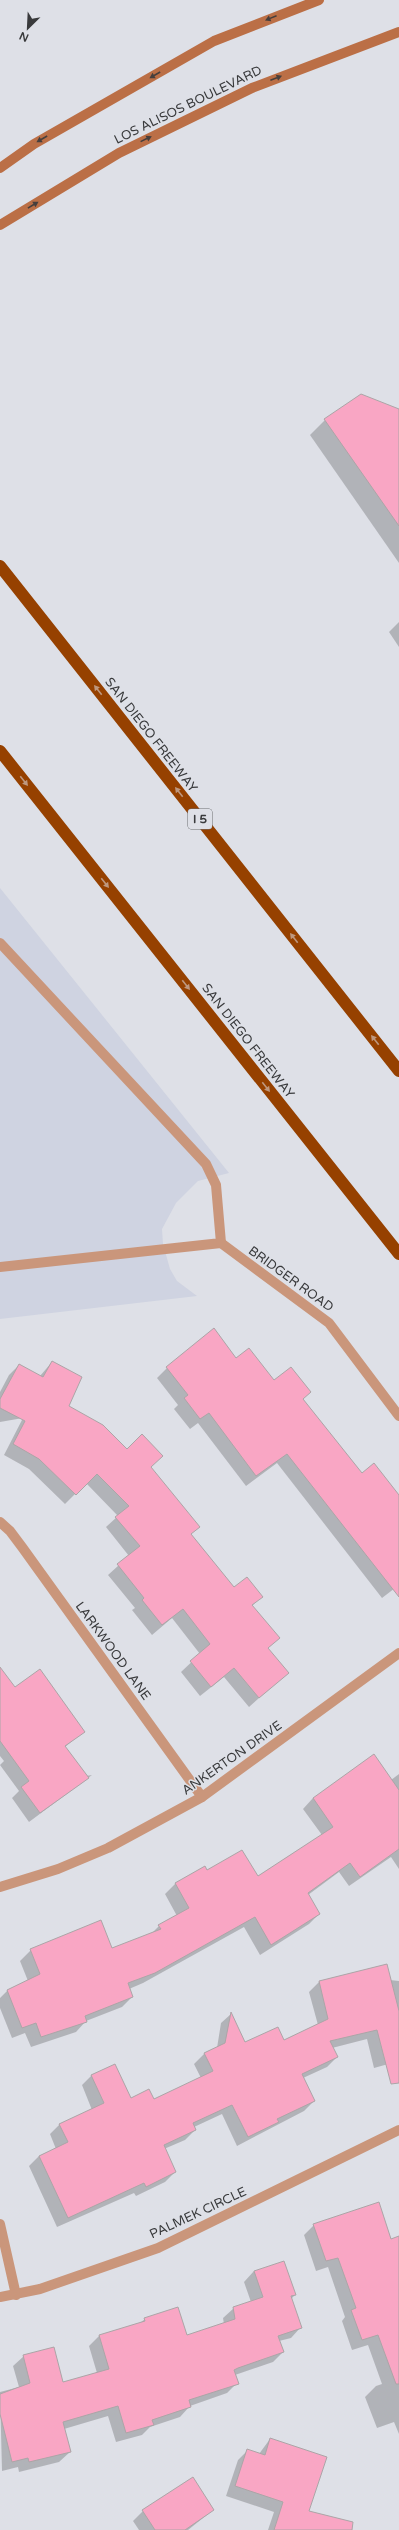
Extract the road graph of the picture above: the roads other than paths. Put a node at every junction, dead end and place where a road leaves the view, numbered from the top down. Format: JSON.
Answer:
{"nodes":[{"id":1,"x":319,"y":0,"type":"edge"},
{"id":2,"x":399,"y":32,"type":"edge"},
{"id":3,"x":0,"y":168,"type":"edge"},
{"id":4,"x":0,"y":225,"type":"edge"},
{"id":5,"x":0,"y":566,"type":"edge"},
{"id":6,"x":0,"y":750,"type":"edge"},
{"id":7,"x":0,"y":943,"type":"edge"},
{"id":8,"x":399,"y":1071,"type":"edge"},
{"id":9,"x":221,"y":1244,"type":"junction"},
{"id":10,"x":399,"y":1254,"type":"edge"},
{"id":11,"x":0,"y":1266,"type":"edge"},
{"id":12,"x":399,"y":1416,"type":"edge"},
{"id":13,"x":0,"y":1522,"type":"edge"},
{"id":14,"x":399,"y":1653,"type":"edge"},
{"id":15,"x":202,"y":1797,"type":"junction"},
{"id":16,"x":0,"y":1887,"type":"edge"},
{"id":17,"x":399,"y":2130,"type":"edge"},
{"id":18,"x":0,"y":2224,"type":"edge"},
{"id":19,"x":16,"y":2294,"type":"junction"},
{"id":20,"x":0,"y":2297,"type":"edge"}],
"edges":[{"from":1,"to":3,"type":"main road","one_way":true},
{"from":4,"to":2,"type":"main road","name":"LOS ALISOS BOULEVARD","one_way":true},
{"from":8,"to":5,"type":"highway","name":"SAN DIEGO FREEWAY","number":"I 5","one_way":true},
{"from":6,"to":10,"type":"highway","name":"SAN DIEGO FREEWAY","one_way":true},
{"from":7,"to":9,"type":"street"},
{"from":9,"to":11,"type":"street"},
{"from":9,"to":12,"type":"street","name":"BRIDGER ROAD"},
{"from":13,"to":15,"type":"street","name":"LARKWOOD LANE"},
{"from":14,"to":15,"type":"street","name":"ANKERTON DRIVE"},
{"from":15,"to":16,"type":"street","name":"ANKERTON DRIVE"},
{"from":17,"to":19,"type":"street","name":"PALMEK CIRCLE"},
{"from":18,"to":19,"type":"street"},
{"from":19,"to":20,"type":"street","name":"PALMEK CIRCLE"}]}
